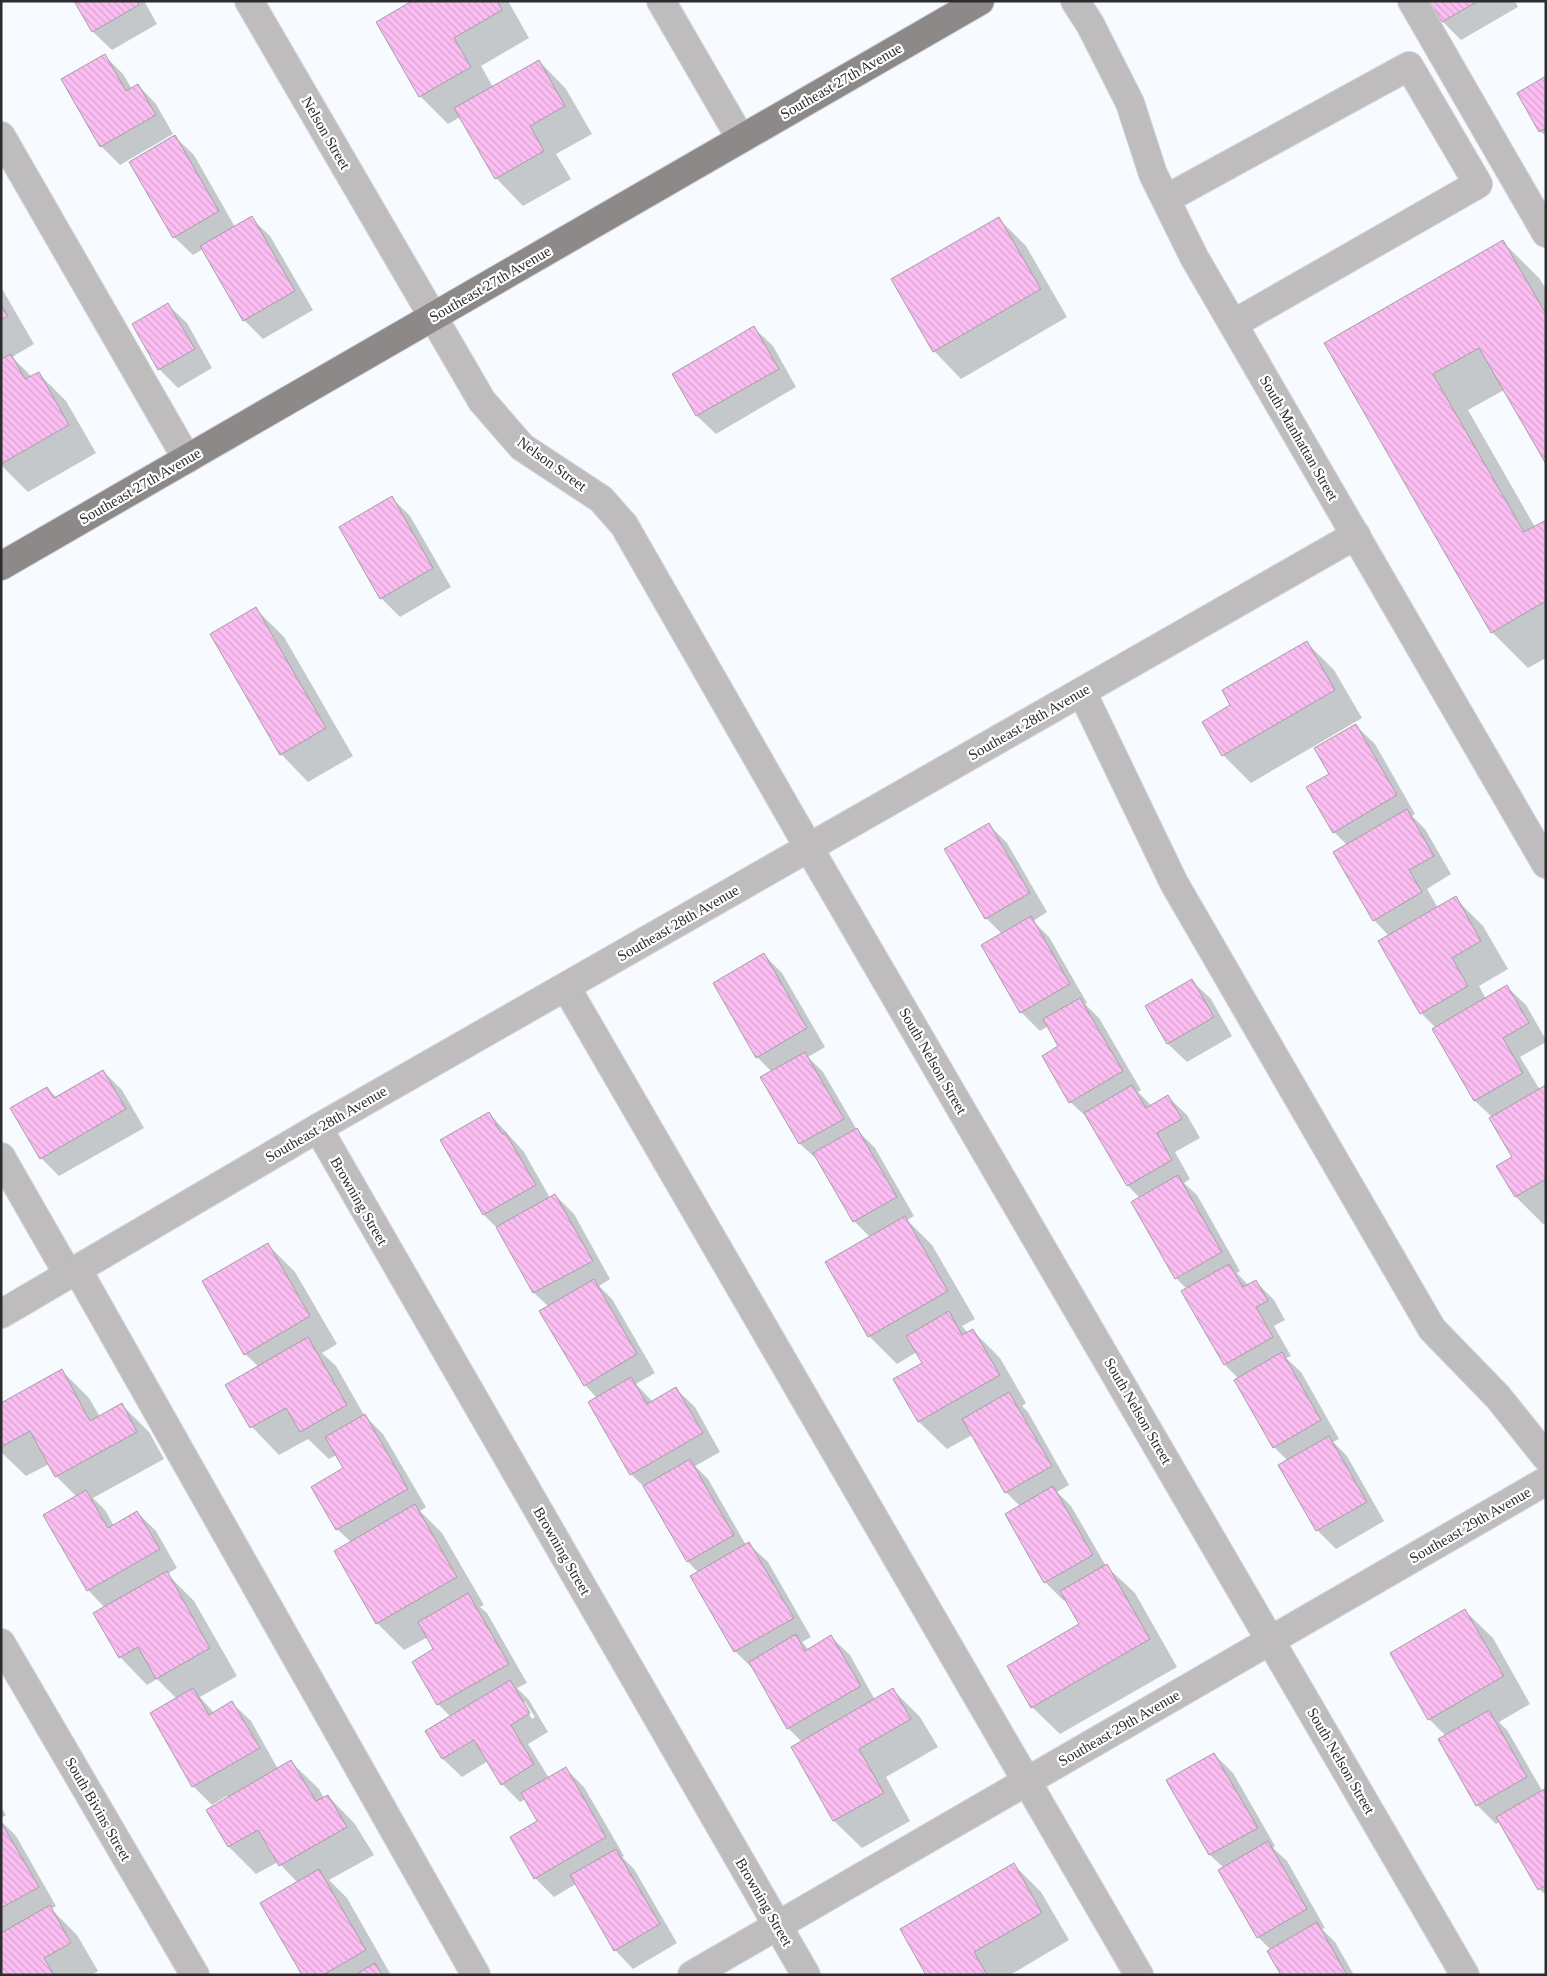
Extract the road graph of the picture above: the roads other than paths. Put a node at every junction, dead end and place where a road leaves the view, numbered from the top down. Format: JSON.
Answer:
{"nodes":[{"id":1,"x":249,"y":1,"type":"edge"},
{"id":2,"x":661,"y":1,"type":"edge"},
{"id":3,"x":980,"y":1,"type":"edge"},
{"id":4,"x":1075,"y":1,"type":"edge"},
{"id":5,"x":1412,"y":1,"type":"edge"},
{"id":6,"x":1,"y":136,"type":"edge"},
{"id":7,"x":741,"y":139,"type":"junction"},
{"id":8,"x":1166,"y":199,"type":"junction"},
{"id":9,"x":1546,"y":233,"type":"edge"},
{"id":10,"x":432,"y":317,"type":"junction"},
{"id":11,"x":1234,"y":324,"type":"junction"},
{"id":12,"x":187,"y":459,"type":"junction"},
{"id":13,"x":1356,"y":535,"type":"junction"},
{"id":14,"x":1,"y":566,"type":"edge"},
{"id":15,"x":1082,"y":692,"type":"junction"},
{"id":16,"x":809,"y":848,"type":"junction"},
{"id":17,"x":1546,"y":864,"type":"edge"},
{"id":18,"x":566,"y":987,"type":"junction"},
{"id":19,"x":318,"y":1128,"type":"junction"},
{"id":20,"x":1,"y":1157,"type":"edge"},
{"id":21,"x":73,"y":1272,"type":"junction"},
{"id":22,"x":1,"y":1314,"type":"edge"},
{"id":23,"x":1546,"y":1457,"type":"edge"},
{"id":24,"x":1546,"y":1481,"type":"edge"},
{"id":25,"x":1272,"y":1640,"type":"junction"},
{"id":26,"x":1,"y":1643,"type":"edge"},
{"id":27,"x":1028,"y":1781,"type":"junction"},
{"id":28,"x":778,"y":1926,"type":"junction"},
{"id":29,"x":195,"y":1975,"type":"edge"},
{"id":30,"x":476,"y":1975,"type":"edge"},
{"id":31,"x":692,"y":1975,"type":"edge"},
{"id":32,"x":806,"y":1975,"type":"edge"},
{"id":33,"x":1139,"y":1975,"type":"edge"},
{"id":34,"x":1465,"y":1975,"type":"edge"}],
"edges":[{"from":1,"to":10,"type":"street","name":"Nelson Street"},
{"from":2,"to":7,"type":"street"},
{"from":3,"to":7,"type":"main road","name":"Southeast 27th Avenue"},
{"from":4,"to":8,"type":"street","name":"South Manhattan Street"},
{"from":5,"to":9,"type":"street"},
{"from":6,"to":12,"type":"street"},
{"from":7,"to":10,"type":"main road","name":"Southeast 27th Avenue"},
{"from":8,"to":11,"type":"street","name":"South Manhattan Street"},
{"from":8,"to":11,"type":"street"},
{"from":10,"to":12,"type":"main road","name":"Southeast 27th Avenue"},
{"from":10,"to":16,"type":"street","name":"Nelson Street"},
{"from":11,"to":13,"type":"street","name":"South Manhattan Street"},
{"from":12,"to":14,"type":"main road","name":"Southeast 27th Avenue"},
{"from":13,"to":15,"type":"street","name":"Southeast 28th Avenue"},
{"from":13,"to":17,"type":"street","name":"South Manhattan Street"},
{"from":15,"to":16,"type":"street","name":"Southeast 28th Avenue"},
{"from":15,"to":23,"type":"street"},
{"from":16,"to":18,"type":"street","name":"Southeast 28th Avenue"},
{"from":16,"to":25,"type":"street","name":"South Nelson Street"},
{"from":18,"to":19,"type":"street","name":"Southeast 28th Avenue"},
{"from":18,"to":27,"type":"street"},
{"from":19,"to":21,"type":"street","name":"Southeast 28th Avenue"},
{"from":19,"to":28,"type":"street","name":"Browning Street"},
{"from":20,"to":21,"type":"street"},
{"from":21,"to":22,"type":"street","name":"Southeast 28th Avenue"},
{"from":21,"to":30,"type":"street"},
{"from":24,"to":25,"type":"street","name":"Southeast 29th Avenue"},
{"from":25,"to":27,"type":"street","name":"Southeast 29th Avenue"},
{"from":25,"to":34,"type":"street","name":"South Nelson Street"},
{"from":26,"to":29,"type":"street","name":"South Bivins Street"},
{"from":27,"to":28,"type":"street","name":"Southeast 29th Avenue"},
{"from":27,"to":33,"type":"street"},
{"from":28,"to":31,"type":"street","name":"Southeast 29th Avenue"},
{"from":28,"to":32,"type":"street","name":"Browning Street"}]}
